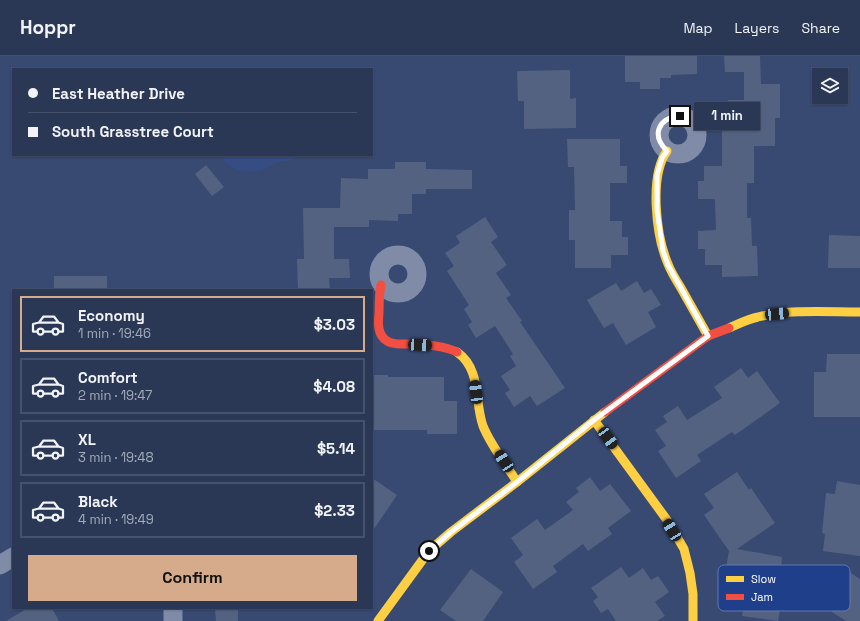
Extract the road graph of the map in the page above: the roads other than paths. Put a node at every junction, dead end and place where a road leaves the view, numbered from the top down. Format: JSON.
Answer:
{"nodes":[{"id":1,"x":667,"y":151,"type":"dead end"},
{"id":2,"x":381,"y":285,"type":"dead end"},
{"id":3,"x":860,"y":312,"type":"edge"},
{"id":4,"x":708,"y":336,"type":"junction"},
{"id":5,"x":594,"y":420,"type":"junction"},
{"id":6,"x":517,"y":482,"type":"junction"},
{"id":7,"x":12,"y":558,"type":"edge"},
{"id":8,"x":0,"y":565,"type":"edge"},
{"id":9,"x":173,"y":609,"type":"edge"},
{"id":10,"x":172,"y":621,"type":"edge"},
{"id":11,"x":378,"y":621,"type":"edge"},
{"id":12,"x":693,"y":621,"type":"edge"}],
"edges":[{"from":1,"to":4,"type":"street"},
{"from":2,"to":6,"type":"street"},
{"from":3,"to":4,"type":"street"},
{"from":4,"to":5,"type":"street"},
{"from":5,"to":6,"type":"street"},
{"from":5,"to":12,"type":"street"},
{"from":6,"to":11,"type":"street"},
{"from":7,"to":8,"type":"street"},
{"from":9,"to":10,"type":"street"}]}
